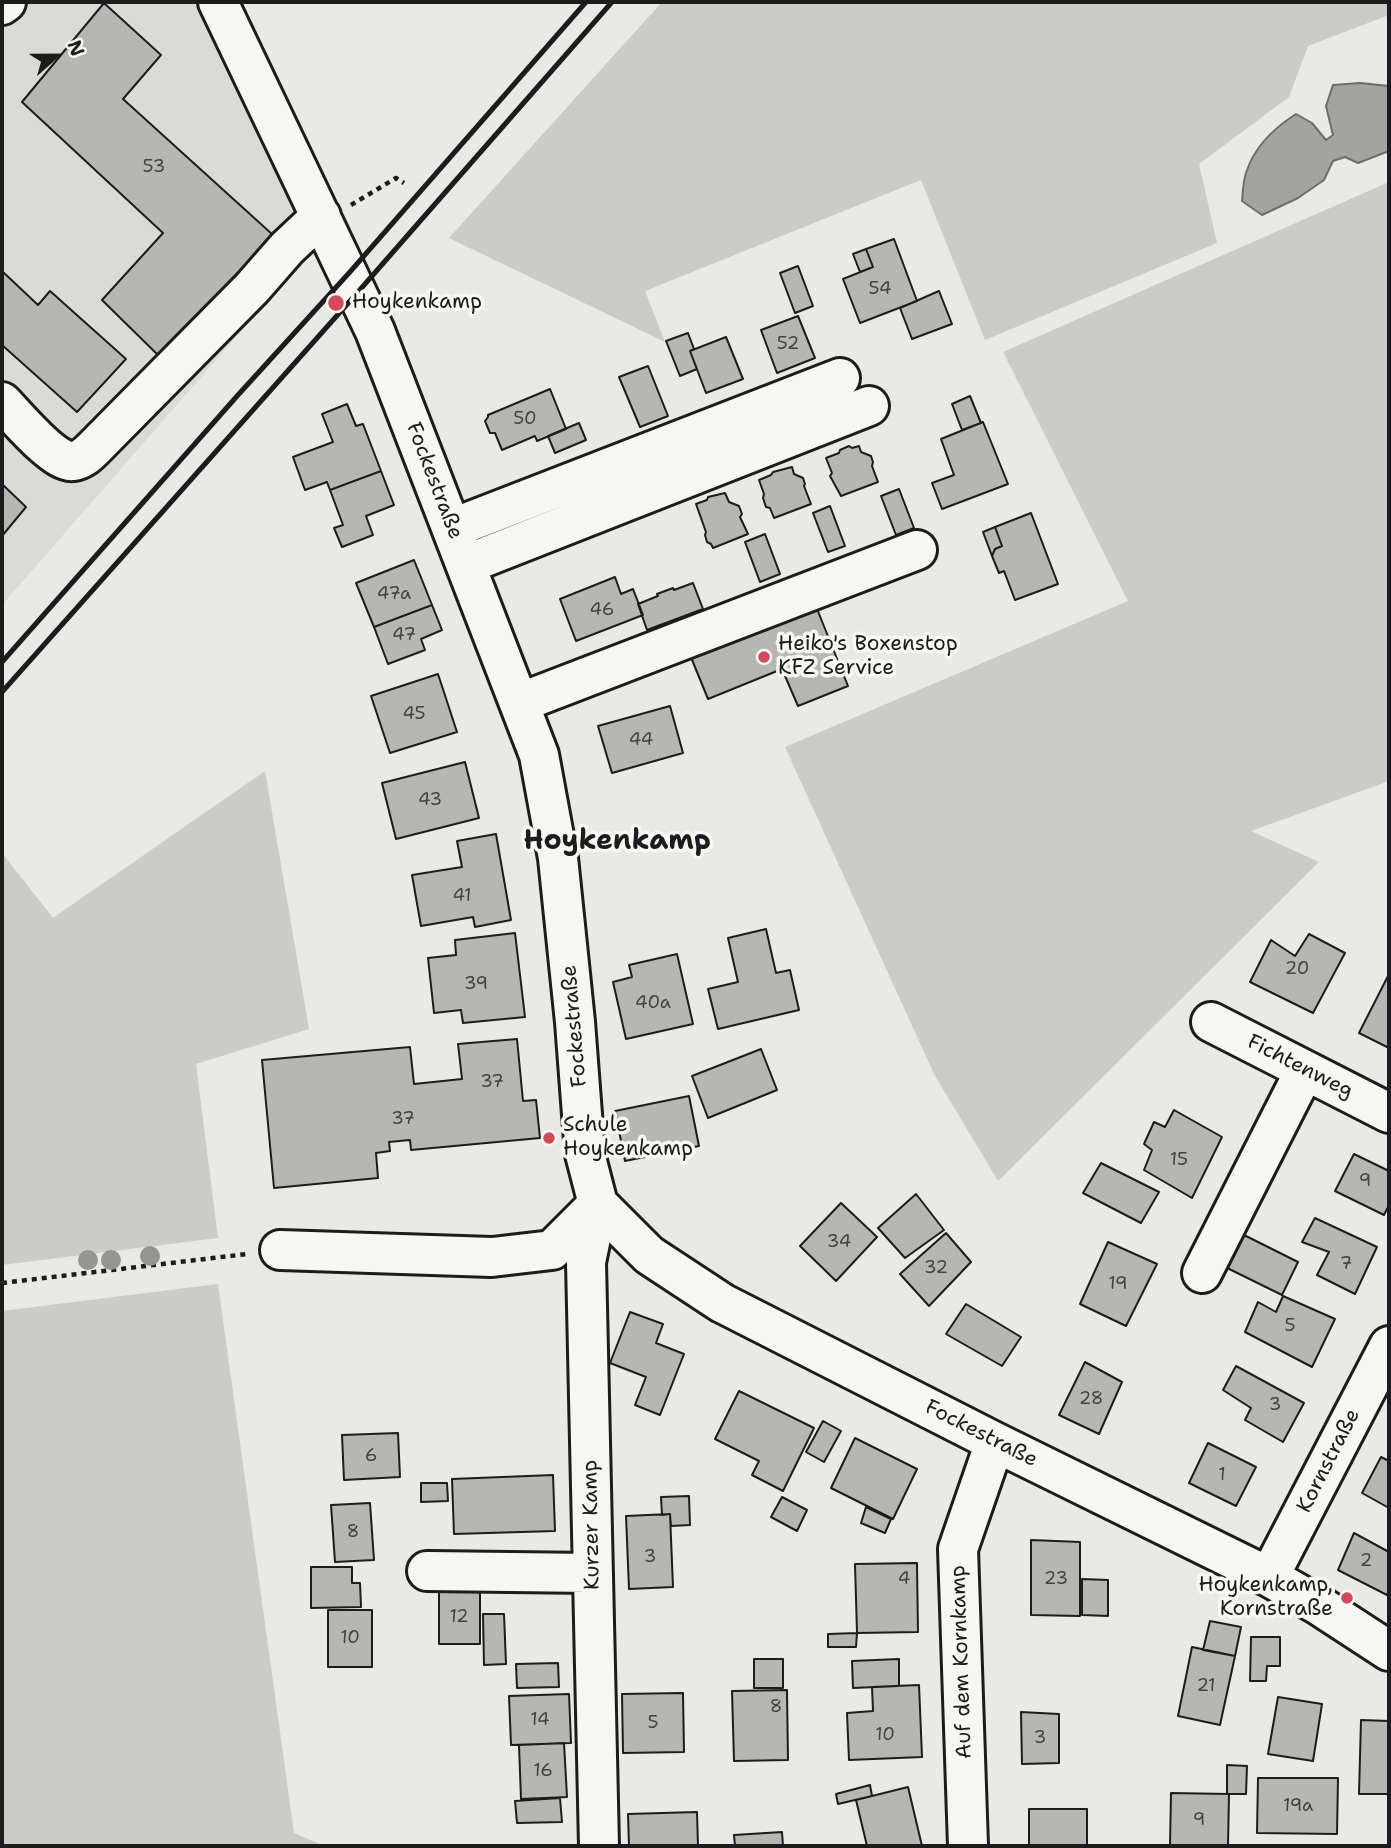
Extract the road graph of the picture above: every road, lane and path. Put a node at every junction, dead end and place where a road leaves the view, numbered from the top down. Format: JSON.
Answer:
{"nodes":[{"id":1,"x":6,"y":2,"type":"edge"},
{"id":2,"x":218,"y":2,"type":"edge"},
{"id":3,"x":2,"y":5,"type":"edge"},
{"id":4,"x":404,"y":183,"type":"dead end"},
{"id":5,"x":323,"y":219,"type":"junction"},
{"id":6,"x":840,"y":379,"type":"dead end"},
{"id":7,"x":2,"y":401,"type":"edge"},
{"id":8,"x":869,"y":406,"type":"dead end"},
{"id":9,"x":453,"y":528,"type":"junction"},
{"id":10,"x":917,"y":550,"type":"dead end"},
{"id":11,"x":467,"y":564,"type":"junction"},
{"id":12,"x":519,"y":703,"type":"junction"},
{"id":13,"x":1211,"y":1022,"type":"dead end"},
{"id":14,"x":1305,"y":1070,"type":"junction"},
{"id":15,"x":1389,"y":1113,"type":"edge"},
{"id":16,"x":598,"y":1204,"type":"junction"},
{"id":17,"x":280,"y":1250,"type":"joint"},
{"id":18,"x":1202,"y":1273,"type":"dead end"},
{"id":19,"x":2,"y":1283,"type":"edge"},
{"id":20,"x":1389,"y":1346,"type":"edge"},
{"id":21,"x":995,"y":1442,"type":"junction"},
{"id":22,"x":426,"y":1571,"type":"dead end"},
{"id":23,"x":593,"y":1573,"type":"junction"},
{"id":24,"x":1269,"y":1577,"type":"junction"},
{"id":25,"x":1389,"y":1651,"type":"edge"},
{"id":26,"x":599,"y":1846,"type":"edge"},
{"id":27,"x":968,"y":1846,"type":"edge"}],
"edges":[{"from":1,"to":3,"type":"street"},
{"from":2,"to":5,"type":"street","name":"Fockestraße"},
{"from":4,"to":5,"type":"path"},
{"from":5,"to":7,"type":"street"},
{"from":5,"to":9,"type":"street","name":"Fockestraße"},
{"from":6,"to":9,"type":"street"},
{"from":8,"to":11,"type":"street"},
{"from":9,"to":11,"type":"street","name":"Fockestraße"},
{"from":10,"to":12,"type":"street"},
{"from":11,"to":12,"type":"street","name":"Fockestraße"},
{"from":12,"to":16,"type":"street","name":"Fockestraße"},
{"from":13,"to":14,"type":"street","name":"Fichtenweg"},
{"from":14,"to":15,"type":"street","name":"Fichtenweg"},
{"from":14,"to":18,"type":"street"},
{"from":16,"to":17,"type":"street"},
{"from":16,"to":21,"type":"street","name":"Fockestraße"},
{"from":16,"to":23,"type":"street","name":"Kurzer Kamp"},
{"from":17,"to":19,"type":"path"},
{"from":20,"to":24,"type":"street","name":"Kornstraße"},
{"from":21,"to":24,"type":"street","name":"Fockestraße"},
{"from":21,"to":27,"type":"street","name":"Auf dem Kornkamp"},
{"from":22,"to":23,"type":"street"},
{"from":23,"to":26,"type":"street","name":"Kurzer Kamp"},
{"from":24,"to":25,"type":"street","name":"Fockestraße"}]}
